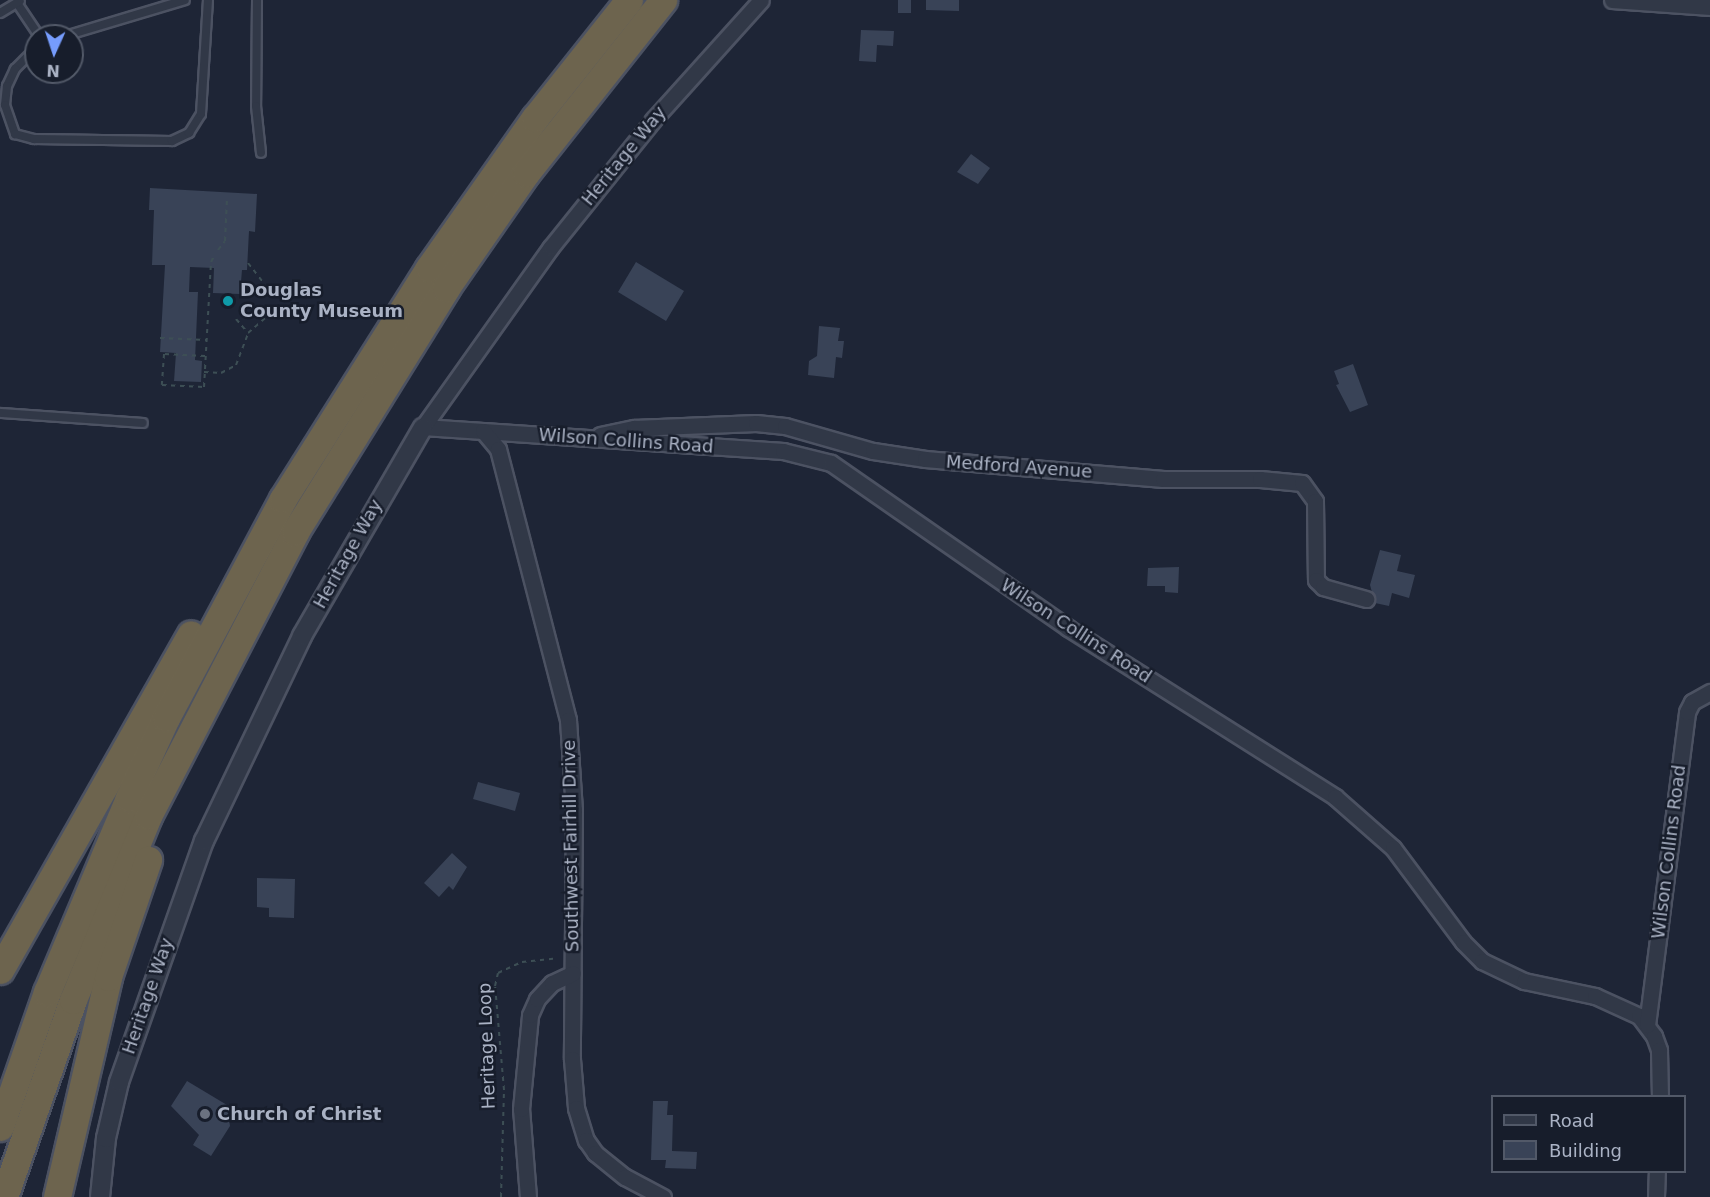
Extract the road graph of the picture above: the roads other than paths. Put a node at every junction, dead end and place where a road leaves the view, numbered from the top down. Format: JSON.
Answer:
{"nodes":[{"id":1,"x":185,"y":0,"type":"edge"},
{"id":2,"x":208,"y":0,"type":"edge"},
{"id":3,"x":257,"y":0,"type":"edge"},
{"id":4,"x":628,"y":0,"type":"edge"},
{"id":5,"x":663,"y":0,"type":"edge"},
{"id":6,"x":761,"y":0,"type":"edge"},
{"id":7,"x":1612,"y":0,"type":"edge"},
{"id":8,"x":20,"y":1,"type":"edge"},
{"id":9,"x":1710,"y":7,"type":"edge"},
{"id":10,"x":0,"y":13,"type":"edge"},
{"id":11,"x":32,"y":24,"type":"edge"},
{"id":12,"x":84,"y":30,"type":"edge"},
{"id":13,"x":24,"y":60,"type":"edge"},
{"id":14,"x":261,"y":153,"type":"dead end"},
{"id":15,"x":0,"y":413,"type":"edge"},
{"id":16,"x":143,"y":423,"type":"dead end"},
{"id":17,"x":423,"y":427,"type":"junction"},
{"id":18,"x":483,"y":432,"type":"junction"},
{"id":19,"x":586,"y":439,"type":"junction"},
{"id":20,"x":283,"y":499,"type":"junction"},
{"id":21,"x":1366,"y":599,"type":"dead end"},
{"id":22,"x":1710,"y":692,"type":"edge"},
{"id":23,"x":200,"y":719,"type":"junction"},
{"id":24,"x":0,"y":970,"type":"edge"},
{"id":25,"x":573,"y":973,"type":"junction"},
{"id":26,"x":1647,"y":1025,"type":"junction"},
{"id":27,"x":1660,"y":1095,"type":"edge"},
{"id":28,"x":0,"y":1127,"type":"edge"},
{"id":29,"x":1657,"y":1173,"type":"edge"},
{"id":30,"x":4,"y":1197,"type":"edge"},
{"id":31,"x":57,"y":1197,"type":"edge"},
{"id":32,"x":100,"y":1197,"type":"edge"},
{"id":33,"x":528,"y":1197,"type":"edge"},
{"id":34,"x":663,"y":1197,"type":"edge"},
{"id":35,"x":1656,"y":1197,"type":"edge"}],
"edges":[{"from":1,"to":12,"type":"lane"},
{"from":2,"to":13,"type":"lane"},
{"from":3,"to":14,"type":"lane"},
{"from":4,"to":20,"type":"highway"},
{"from":5,"to":23,"type":"highway"},
{"from":6,"to":17,"type":"street","name":"Heritage Way"},
{"from":7,"to":9,"type":"street"},
{"from":8,"to":10,"type":"lane"},
{"from":8,"to":11,"type":"lane"},
{"from":15,"to":16,"type":"lane"},
{"from":17,"to":18,"type":"street","name":"Wilson Collins Road"},
{"from":17,"to":32,"type":"street","name":"Heritage Way"},
{"from":18,"to":19,"type":"street","name":"Wilson Collins Road"},
{"from":18,"to":25,"type":"street","name":"Southwest Fairhill Drive"},
{"from":19,"to":21,"type":"street","name":"Medford Avenue"},
{"from":19,"to":26,"type":"street","name":"Wilson Collins Road"},
{"from":20,"to":24,"type":"highway"},
{"from":20,"to":28,"type":"highway"},
{"from":22,"to":26,"type":"street","name":"Wilson Collins Road"},
{"from":23,"to":30,"type":"highway"},
{"from":23,"to":31,"type":"highway"},
{"from":25,"to":33,"type":"street"},
{"from":25,"to":34,"type":"street","name":"Southwest Fairhill Drive"},
{"from":26,"to":27,"type":"street"},
{"from":29,"to":35,"type":"street"}]}
